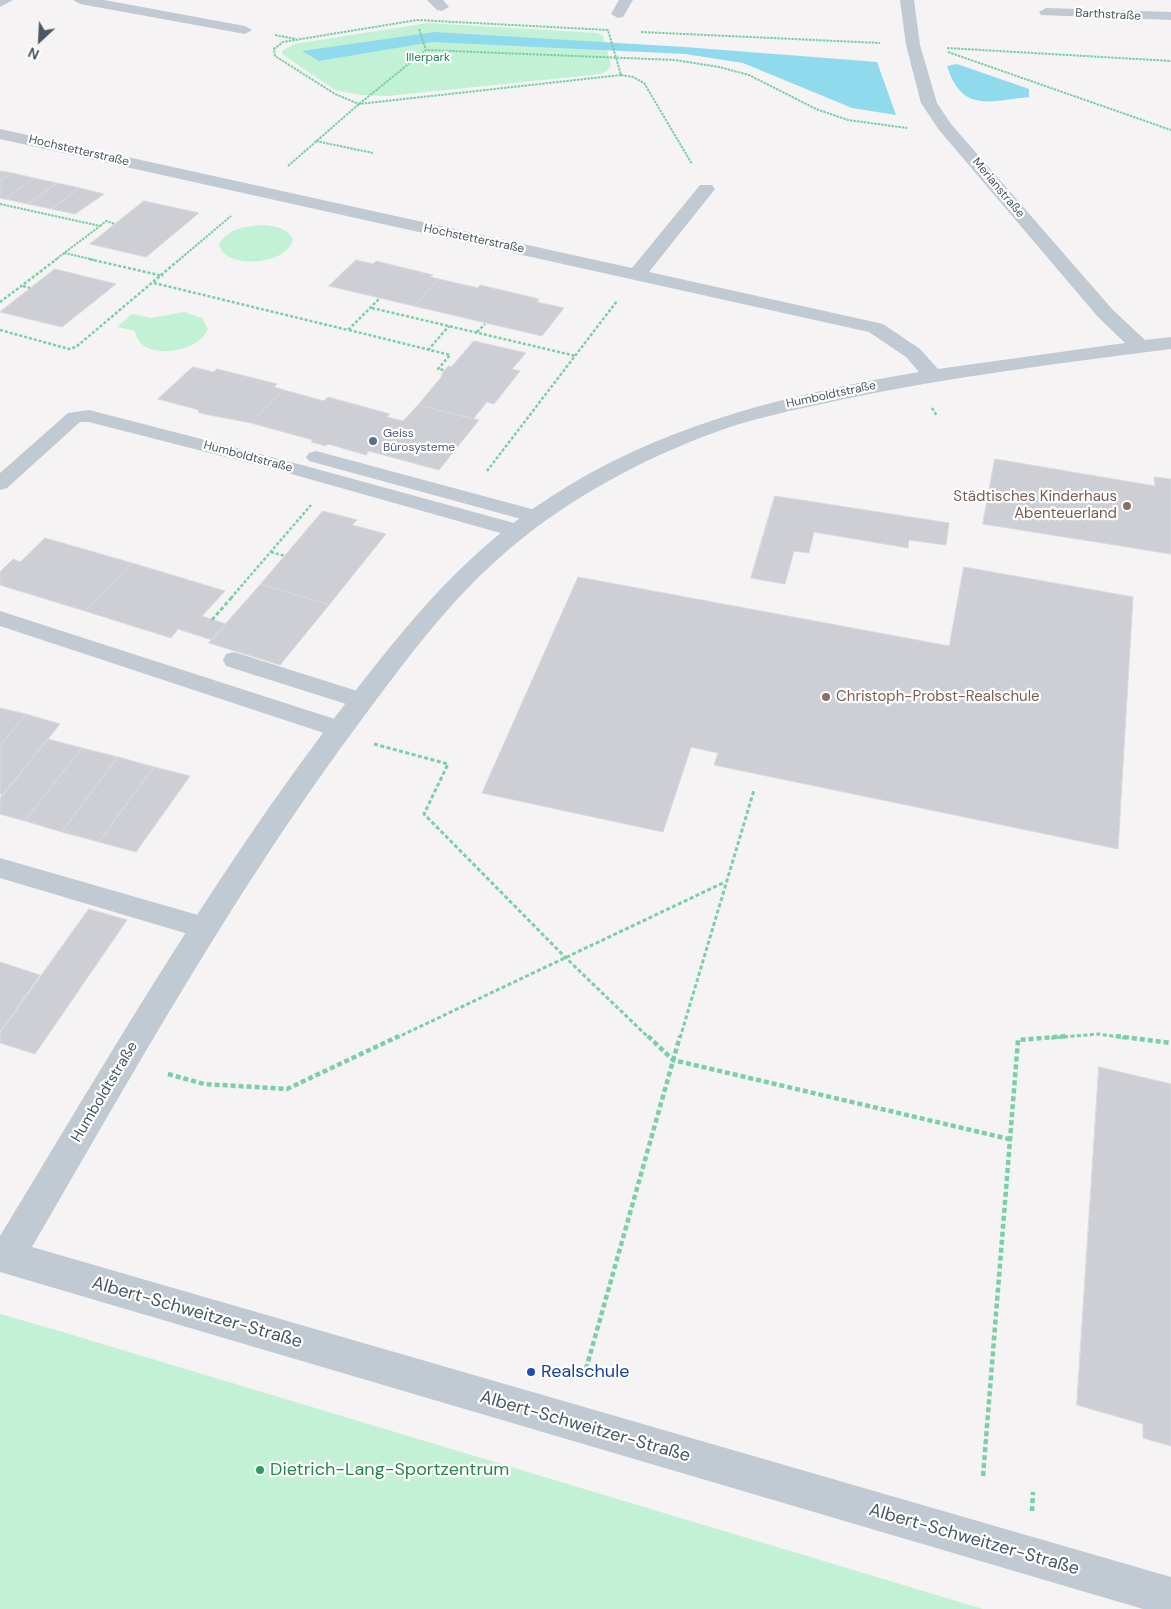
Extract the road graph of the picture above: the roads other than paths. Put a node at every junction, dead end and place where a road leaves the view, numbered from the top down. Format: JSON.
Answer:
{"nodes":[{"id":1,"x":6,"y":0,"type":"edge"},
{"id":2,"x":80,"y":0,"type":"edge"},
{"id":3,"x":626,"y":0,"type":"edge"},
{"id":4,"x":895,"y":0,"type":"edge"},
{"id":5,"x":907,"y":0,"type":"edge"},
{"id":6,"x":0,"y":3,"type":"edge"},
{"id":7,"x":184,"y":5,"type":"dead end"},
{"id":8,"x":1046,"y":12,"type":"dead end"},
{"id":9,"x":618,"y":14,"type":"dead end"},
{"id":10,"x":168,"y":16,"type":"junction"},
{"id":11,"x":1171,"y":16,"type":"edge"},
{"id":12,"x":244,"y":30,"type":"dead end"},
{"id":13,"x":0,"y":134,"type":"edge"},
{"id":14,"x":706,"y":189,"type":"road end"},
{"id":15,"x":637,"y":275,"type":"junction"},
{"id":16,"x":1171,"y":343,"type":"edge"},
{"id":17,"x":1141,"y":347,"type":"junction"},
{"id":18,"x":932,"y":376,"type":"junction"},
{"id":19,"x":316,"y":456,"type":"dead end"},
{"id":20,"x":0,"y":484,"type":"edge"},
{"id":21,"x":527,"y":524,"type":"junction"},
{"id":22,"x":0,"y":618,"type":"edge"},
{"id":23,"x":234,"y":660,"type":"dead end"},
{"id":24,"x":362,"y":701,"type":"junction"},
{"id":25,"x":339,"y":729,"type":"junction"},
{"id":26,"x":0,"y":868,"type":"edge"},
{"id":27,"x":205,"y":928,"type":"junction"},
{"id":28,"x":3,"y":1256,"type":"edge"},
{"id":29,"x":1171,"y":1597,"type":"edge"}],
"edges":[{"from":1,"to":6,"type":"street"},
{"from":2,"to":10,"type":"street"},
{"from":3,"to":9,"type":"street"},
{"from":4,"to":5,"type":"street","name":"Merianstraße"},
{"from":5,"to":17,"type":"street","name":"Merianstraße"},
{"from":7,"to":10,"type":"street"},
{"from":8,"to":11,"type":"street","name":"Barthstraße"},
{"from":10,"to":12,"type":"street"},
{"from":13,"to":15,"type":"street","name":"Hochstetterstraße"},
{"from":14,"to":15,"type":"street"},
{"from":15,"to":18,"type":"street","name":"Hochstetterstraße"},
{"from":16,"to":17,"type":"street","name":"Humboldtstraße"},
{"from":17,"to":18,"type":"street","name":"Humboldtstraße"},
{"from":18,"to":21,"type":"street","name":"Humboldtstraße"},
{"from":19,"to":21,"type":"lane"},
{"from":20,"to":21,"type":"lane","name":"Humboldtstraße"},
{"from":21,"to":24,"type":"street","name":"Humboldtstraße"},
{"from":22,"to":25,"type":"lane"},
{"from":23,"to":24,"type":"lane"},
{"from":24,"to":25,"type":"street","name":"Humboldtstraße"},
{"from":25,"to":27,"type":"street","name":"Humboldtstraße"},
{"from":26,"to":27,"type":"lane"},
{"from":27,"to":28,"type":"street","name":"Humboldtstraße"},
{"from":28,"to":29,"type":"street","name":"Albert-Schweitzer-Straße"}]}
